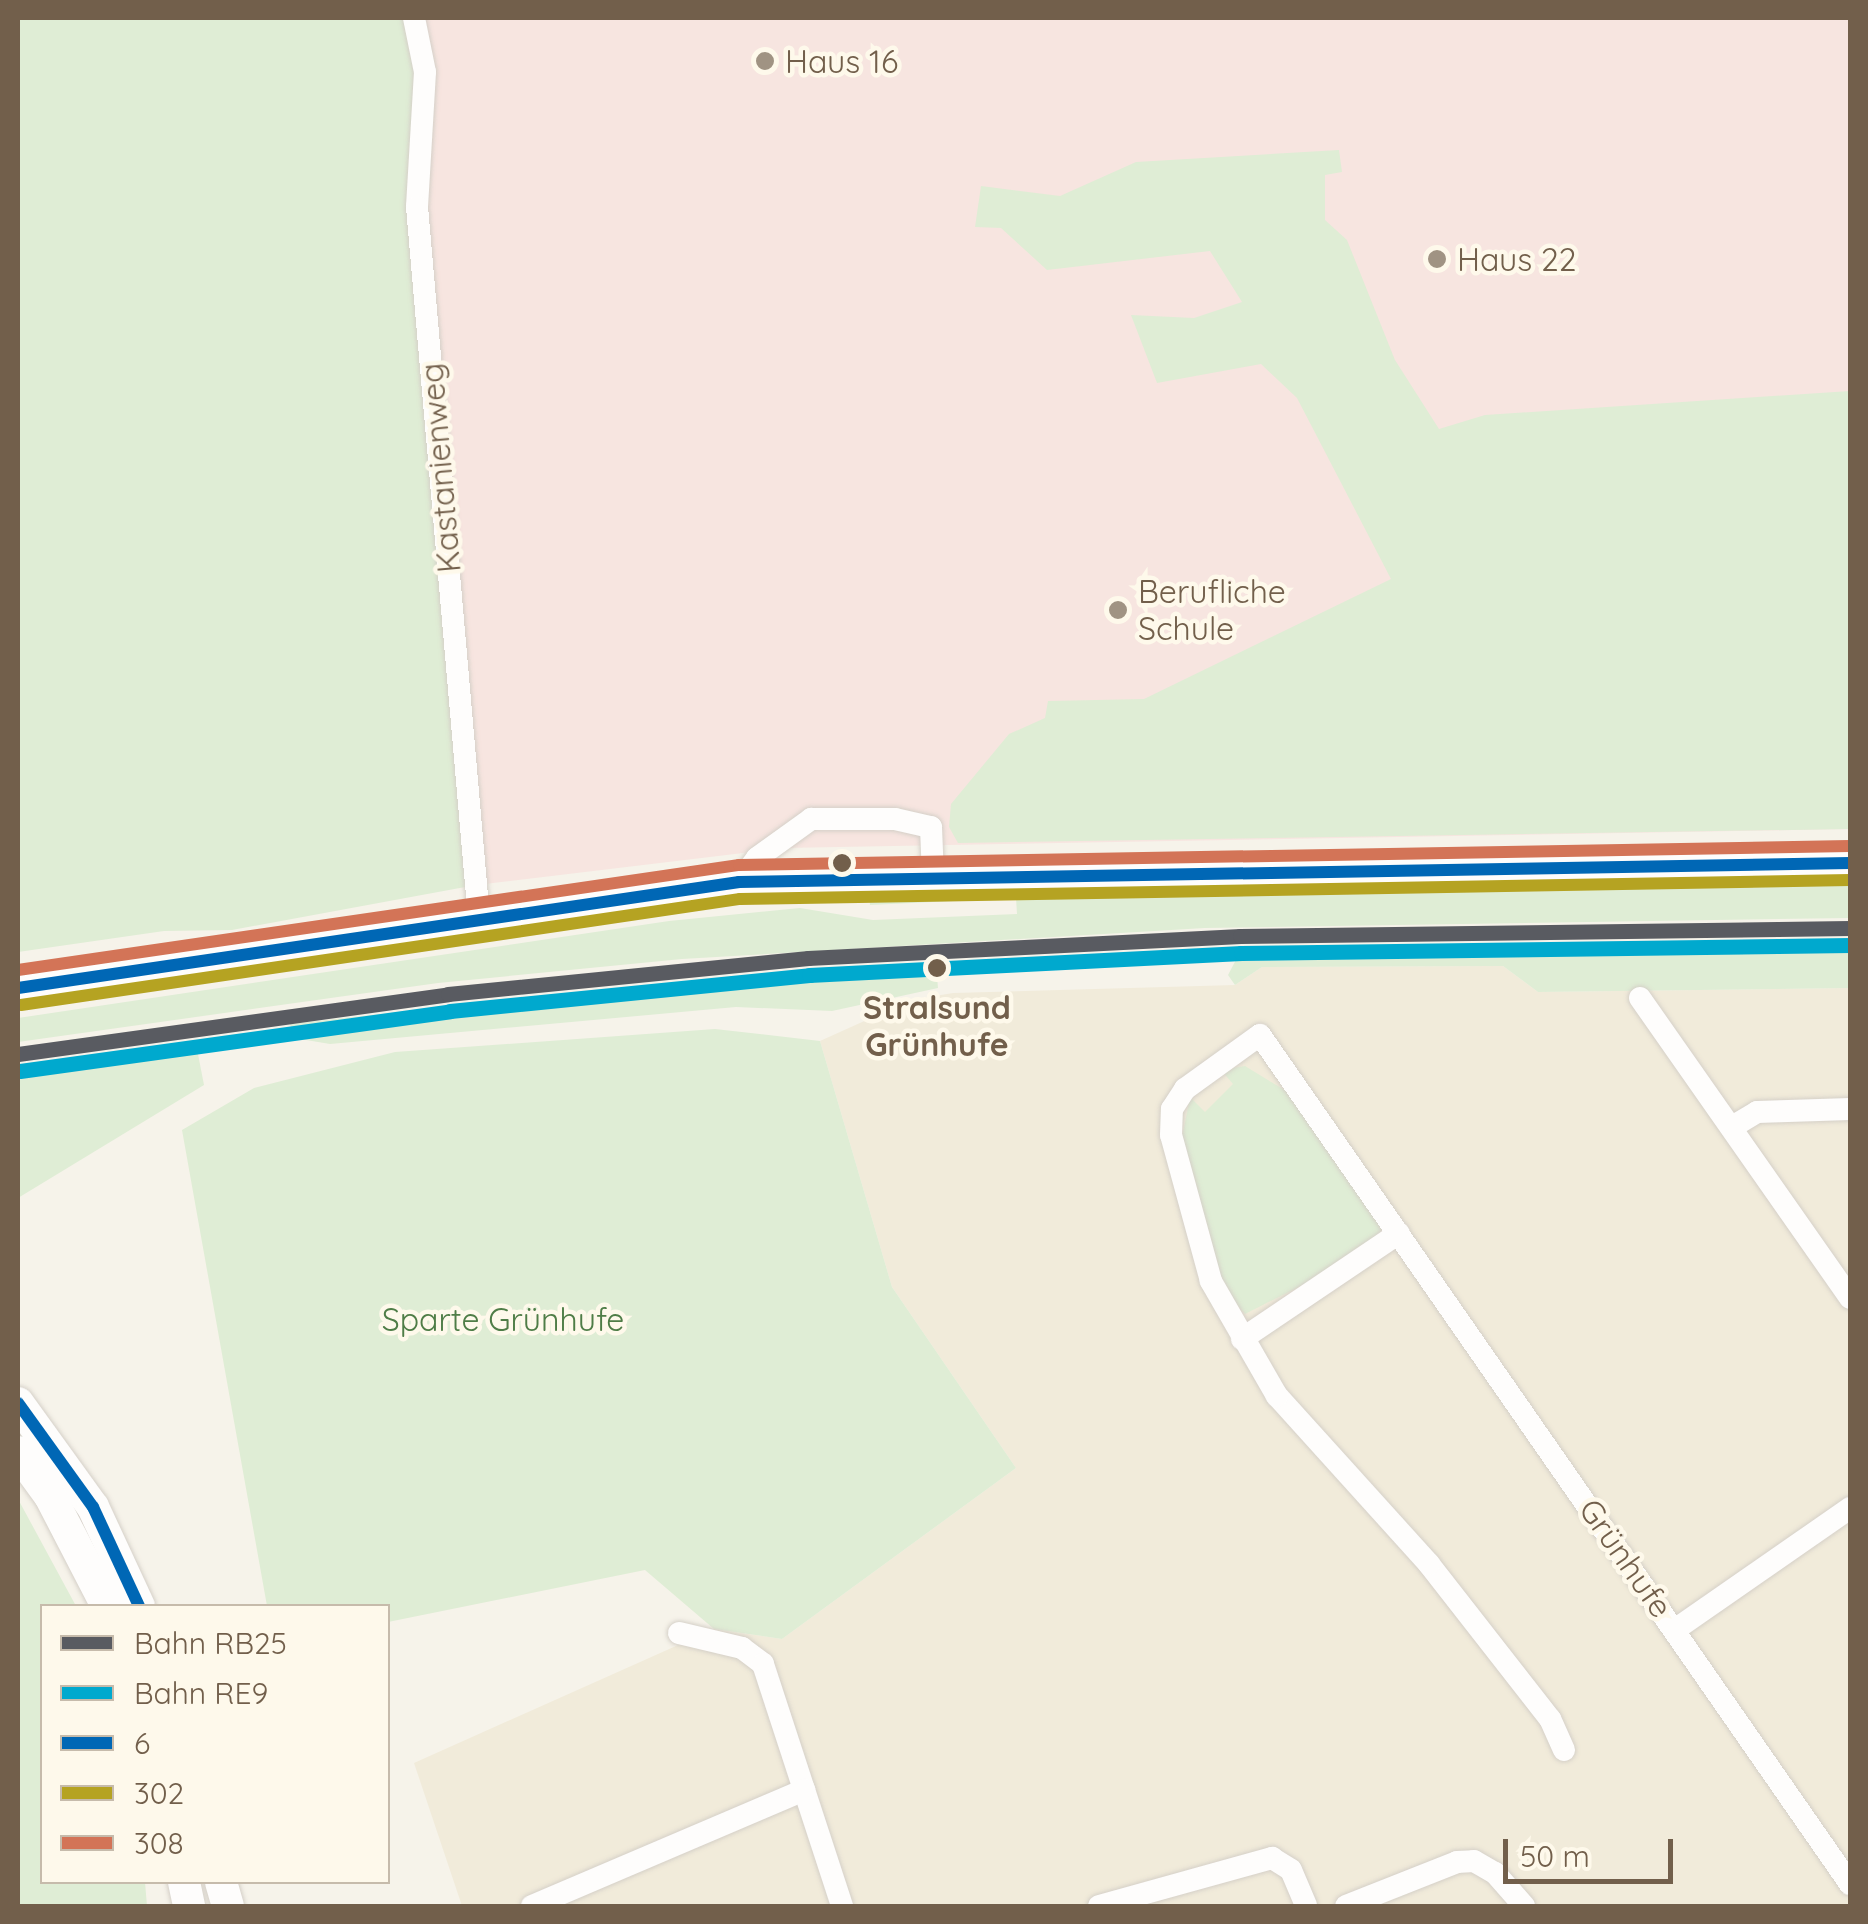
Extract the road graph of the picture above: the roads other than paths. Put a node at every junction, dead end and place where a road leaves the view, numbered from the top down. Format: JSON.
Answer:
{"nodes":[{"id":1,"x":414,"y":18,"type":"edge"},
{"id":2,"x":1850,"y":864,"type":"edge"},
{"id":3,"x":932,"y":877,"type":"junction"},
{"id":4,"x":740,"y":882,"type":"junction"},
{"id":5,"x":479,"y":918,"type":"junction"},
{"id":6,"x":18,"y":988,"type":"edge"},
{"id":7,"x":1640,"y":998,"type":"dead end"},
{"id":8,"x":1850,"y":1108,"type":"edge"},
{"id":9,"x":1732,"y":1127,"type":"junction"},
{"id":10,"x":1399,"y":1233,"type":"junction"},
{"id":11,"x":1850,"y":1298,"type":"edge"},
{"id":12,"x":1242,"y":1339,"type":"junction"},
{"id":13,"x":18,"y":1404,"type":"edge"},
{"id":14,"x":18,"y":1452,"type":"edge"},
{"id":15,"x":1850,"y":1508,"type":"edge"},
{"id":16,"x":106,"y":1604,"type":"edge"},
{"id":17,"x":138,"y":1604,"type":"edge"},
{"id":18,"x":1676,"y":1629,"type":"junction"},
{"id":19,"x":679,"y":1633,"type":"dead end"},
{"id":20,"x":1564,"y":1750,"type":"dead end"},
{"id":21,"x":804,"y":1790,"type":"junction"},
{"id":22,"x":1850,"y":1884,"type":"edge"},
{"id":23,"x":532,"y":1906,"type":"edge"},
{"id":24,"x":842,"y":1906,"type":"edge"},
{"id":25,"x":1099,"y":1906,"type":"edge"},
{"id":26,"x":1306,"y":1906,"type":"edge"},
{"id":27,"x":1346,"y":1906,"type":"edge"},
{"id":28,"x":1524,"y":1906,"type":"edge"}],
"edges":[{"from":1,"to":5,"type":"street","name":"Kastanienweg"},
{"from":2,"to":3,"type":"main road"},
{"from":3,"to":4,"type":"main road"},
{"from":3,"to":4,"type":"street"},
{"from":4,"to":5,"type":"main road"},
{"from":5,"to":6,"type":"main road"},
{"from":7,"to":9,"type":"street"},
{"from":8,"to":9,"type":"street"},
{"from":9,"to":11,"type":"street"},
{"from":10,"to":12,"type":"street"},
{"from":10,"to":12,"type":"street","name":"Grünhufe"},
{"from":10,"to":18,"type":"street","name":"Grünhufe"},
{"from":12,"to":20,"type":"street","name":"Grünhufe"},
{"from":13,"to":17,"type":"main road"},
{"from":14,"to":16,"type":"main road"},
{"from":15,"to":18,"type":"street"},
{"from":18,"to":22,"type":"street","name":"Grünhufe"},
{"from":19,"to":21,"type":"street"},
{"from":21,"to":23,"type":"street"},
{"from":21,"to":24,"type":"street"},
{"from":25,"to":26,"type":"street"},
{"from":27,"to":28,"type":"street"}]}
